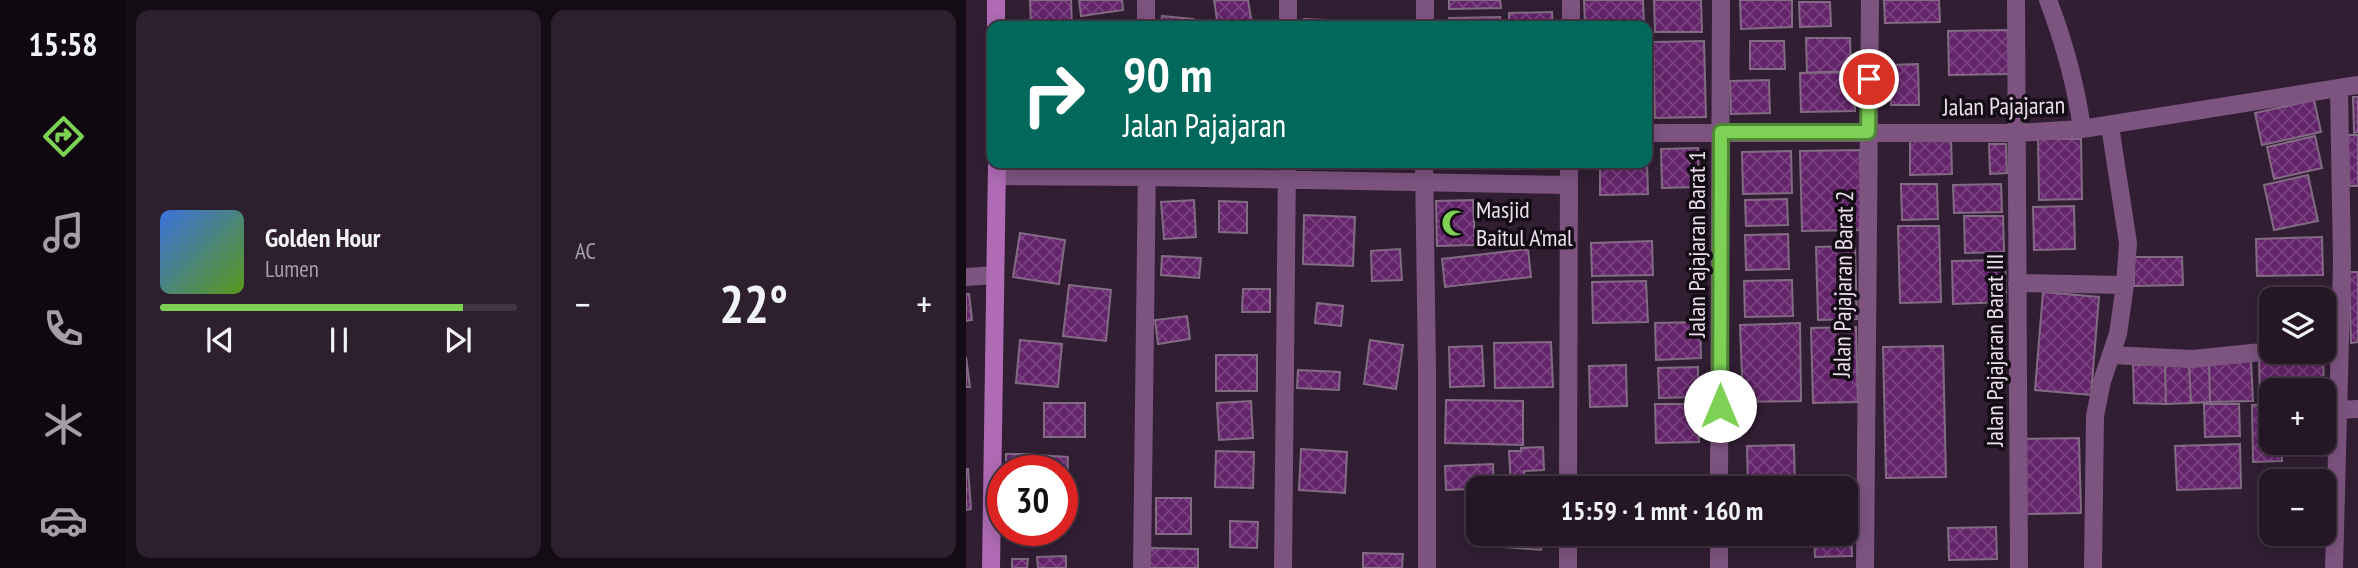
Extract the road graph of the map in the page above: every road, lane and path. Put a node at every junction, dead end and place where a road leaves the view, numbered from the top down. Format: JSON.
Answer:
{"nodes":[{"id":1,"x":996,"y":0,"type":"edge"},
{"id":2,"x":1146,"y":0,"type":"edge"},
{"id":3,"x":1288,"y":0,"type":"edge"},
{"id":4,"x":1425,"y":0,"type":"edge"},
{"id":5,"x":1571,"y":0,"type":"edge"},
{"id":6,"x":1721,"y":0,"type":"edge"},
{"id":7,"x":1870,"y":0,"type":"edge"},
{"id":8,"x":2016,"y":0,"type":"edge"},
{"id":9,"x":2048,"y":0,"type":"edge"},
{"id":10,"x":996,"y":21,"type":"edge"},
{"id":11,"x":1146,"y":21,"type":"edge"},
{"id":12,"x":1288,"y":21,"type":"edge"},
{"id":13,"x":1425,"y":21,"type":"edge"},
{"id":14,"x":1571,"y":21,"type":"edge"},
{"id":15,"x":2358,"y":85,"type":"edge"},
{"id":16,"x":2339,"y":89,"type":"junction"},
{"id":17,"x":2110,"y":126,"type":"junction"},
{"id":18,"x":2082,"y":129,"type":"junction"},
{"id":19,"x":1721,"y":132,"type":"junction"},
{"id":20,"x":1868,"y":132,"type":"junction"},
{"id":21,"x":1652,"y":133,"type":"edge"},
{"id":22,"x":2018,"y":133,"type":"junction"},
{"id":23,"x":1424,"y":168,"type":"edge"},
{"id":24,"x":1569,"y":168,"type":"edge"},
{"id":25,"x":997,"y":169,"type":"edge"},
{"id":26,"x":1147,"y":170,"type":"edge"},
{"id":27,"x":1287,"y":172,"type":"edge"},
{"id":28,"x":1423,"y":183,"type":"junction"},
{"id":29,"x":1569,"y":185,"type":"junction"},
{"id":30,"x":995,"y":275,"type":"junction"},
{"id":31,"x":966,"y":276,"type":"edge"},
{"id":32,"x":2018,"y":283,"type":"junction"},
{"id":33,"x":2125,"y":285,"type":"junction"},
{"id":34,"x":2336,"y":312,"type":"edge"},
{"id":35,"x":2259,"y":352,"type":"edge"},
{"id":36,"x":2111,"y":355,"type":"junction"},
{"id":37,"x":2334,"y":364,"type":"edge"},
{"id":38,"x":2338,"y":410,"type":"junction"},
{"id":39,"x":2358,"y":410,"type":"edge"},
{"id":40,"x":1569,"y":476,"type":"edge"},
{"id":41,"x":1719,"y":476,"type":"edge"},
{"id":42,"x":1568,"y":546,"type":"edge"},
{"id":43,"x":1719,"y":546,"type":"edge"},
{"id":44,"x":990,"y":568,"type":"edge"},
{"id":45,"x":1142,"y":568,"type":"edge"},
{"id":46,"x":1283,"y":568,"type":"edge"},
{"id":47,"x":1427,"y":568,"type":"edge"},
{"id":48,"x":1568,"y":568,"type":"edge"},
{"id":49,"x":1719,"y":568,"type":"edge"},
{"id":50,"x":1865,"y":568,"type":"edge"},
{"id":51,"x":2019,"y":568,"type":"edge"},
{"id":52,"x":2094,"y":568,"type":"edge"},
{"id":53,"x":2334,"y":568,"type":"edge"}],
"edges":[{"from":1,"to":10,"type":"street"},
{"from":2,"to":11,"type":"street"},
{"from":3,"to":12,"type":"street"},
{"from":4,"to":13,"type":"street"},
{"from":5,"to":14,"type":"street"},
{"from":6,"to":19,"type":"street","name":"Jalan Pajajaran Barat 1"},
{"from":7,"to":20,"type":"street","name":"Jalan Pajajaran Barat 2"},
{"from":8,"to":22,"type":"street","name":"Jalan Pajajaran Barat III"},
{"from":9,"to":18,"type":"street"},
{"from":15,"to":16,"type":"street","name":"Jalan Pajajaran"},
{"from":16,"to":17,"type":"street","name":"Jalan Pajajaran"},
{"from":16,"to":34,"type":"street"},
{"from":17,"to":18,"type":"street","name":"Jalan Pajajaran"},
{"from":17,"to":33,"type":"street"},
{"from":18,"to":22,"type":"street","name":"Jalan Pajajaran"},
{"from":19,"to":20,"type":"street","name":"Jalan Pajajaran"},
{"from":19,"to":21,"type":"street","name":"Jalan Pajajaran"},
{"from":19,"to":41,"type":"street","name":"Jalan Pajajaran Barat 1"},
{"from":20,"to":22,"type":"street","name":"Jalan Pajajaran"},
{"from":20,"to":50,"type":"street","name":"Jalan Pajajaran Barat 2"},
{"from":22,"to":32,"type":"street","name":"Jalan Pajajaran Barat III"},
{"from":23,"to":28,"type":"street"},
{"from":24,"to":29,"type":"street"},
{"from":25,"to":26,"type":"street"},
{"from":25,"to":30,"type":"street"},
{"from":26,"to":27,"type":"street"},
{"from":26,"to":45,"type":"street"},
{"from":27,"to":28,"type":"street"},
{"from":27,"to":46,"type":"street"},
{"from":28,"to":29,"type":"street"},
{"from":28,"to":47,"type":"street"},
{"from":29,"to":40,"type":"street"},
{"from":30,"to":31,"type":"street"},
{"from":30,"to":44,"type":"street"},
{"from":32,"to":33,"type":"street"},
{"from":32,"to":51,"type":"street","name":"Jalan Pajajaran Barat III"},
{"from":33,"to":36,"type":"street"},
{"from":35,"to":36,"type":"street"},
{"from":36,"to":52,"type":"street"},
{"from":37,"to":38,"type":"street"},
{"from":38,"to":39,"type":"street"},
{"from":38,"to":53,"type":"street"},
{"from":42,"to":48,"type":"street"},
{"from":43,"to":49,"type":"street"}]}
